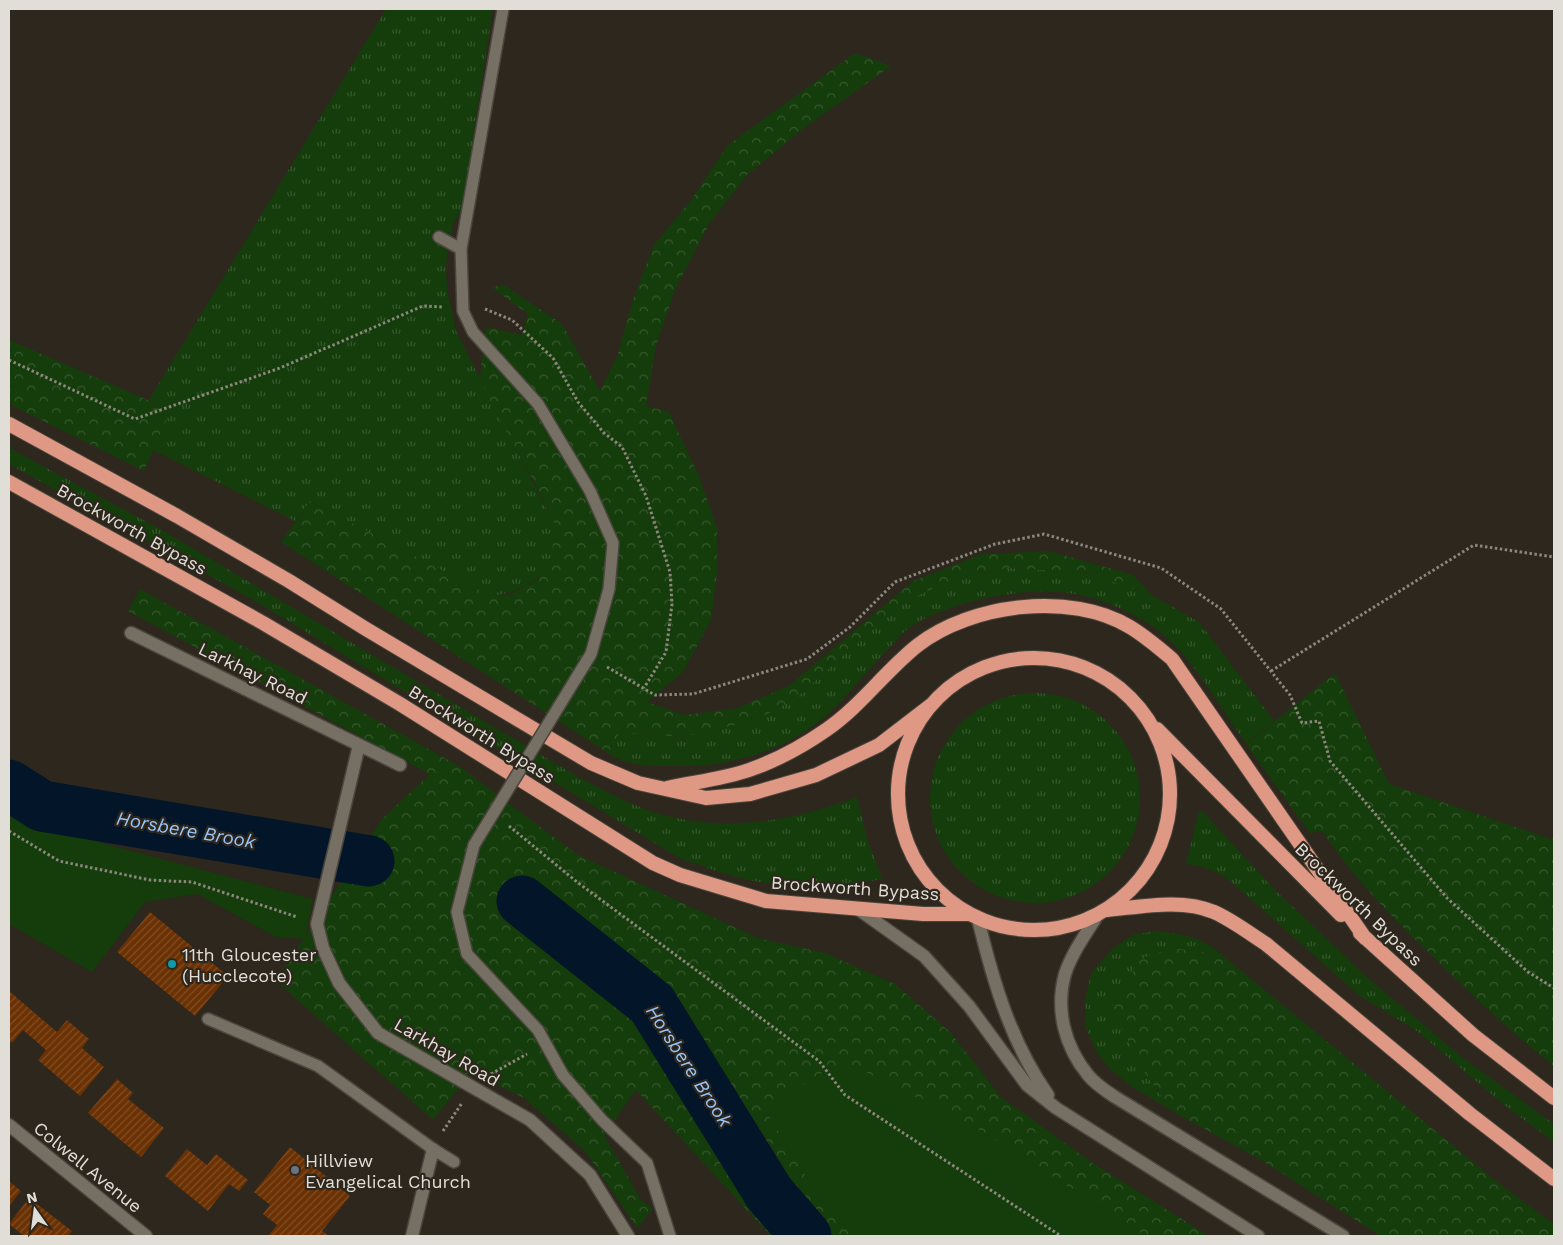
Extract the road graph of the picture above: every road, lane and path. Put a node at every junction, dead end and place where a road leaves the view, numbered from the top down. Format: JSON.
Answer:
{"nodes":[{"id":1,"x":504,"y":9,"type":"edge"},
{"id":2,"x":439,"y":237,"type":"dead end"},
{"id":3,"x":461,"y":250,"type":"junction"},
{"id":4,"x":463,"y":311,"type":"junction"},
{"id":5,"x":9,"y":360,"type":"edge"},
{"id":6,"x":9,"y":424,"type":"edge"},
{"id":7,"x":9,"y":482,"type":"edge"},
{"id":8,"x":1554,"y":558,"type":"edge"},
{"id":9,"x":131,"y":633,"type":"dead end"},
{"id":10,"x":591,"y":654,"type":"junction"},
{"id":11,"x":1271,"y":671,"type":"junction"},
{"id":12,"x":644,"y":688,"type":"junction"},
{"id":13,"x":931,"y":705,"type":"junction"},
{"id":14,"x":1152,"y":723,"type":"junction"},
{"id":15,"x":359,"y":746,"type":"junction"},
{"id":16,"x":400,"y":765,"type":"dead end"},
{"id":17,"x":661,"y":790,"type":"junction"},
{"id":18,"x":493,"y":813,"type":"junction"},
{"id":19,"x":9,"y":831,"type":"edge"},
{"id":20,"x":858,"y":909,"type":"junction"},
{"id":21,"x":1102,"y":913,"type":"junction"},
{"id":22,"x":973,"y":917,"type":"junction"},
{"id":23,"x":317,"y":924,"type":"junction"},
{"id":24,"x":1365,"y":938,"type":"junction"},
{"id":25,"x":1554,"y":988,"type":"edge"},
{"id":26,"x":208,"y":1019,"type":"dead end"},
{"id":27,"x":546,"y":1044,"type":"junction"},
{"id":28,"x":473,"y":1086,"type":"junction"},
{"id":29,"x":1554,"y":1098,"type":"edge"},
{"id":30,"x":1056,"y":1108,"type":"junction"},
{"id":31,"x":9,"y":1125,"type":"edge"},
{"id":32,"x":433,"y":1149,"type":"junction"},
{"id":33,"x":454,"y":1162,"type":"dead end"},
{"id":34,"x":1554,"y":1179,"type":"edge"},
{"id":35,"x":137,"y":1234,"type":"edge"},
{"id":36,"x":412,"y":1236,"type":"edge"},
{"id":37,"x":628,"y":1236,"type":"edge"},
{"id":38,"x":670,"y":1236,"type":"edge"},
{"id":39,"x":1061,"y":1236,"type":"edge"},
{"id":40,"x":1258,"y":1236,"type":"edge"},
{"id":41,"x":1343,"y":1236,"type":"edge"}],
"edges":[{"from":1,"to":3,"type":"lane"},
{"from":2,"to":3,"type":"lane"},
{"from":3,"to":4,"type":"lane"},
{"from":4,"to":5,"type":"path"},
{"from":4,"to":10,"type":"lane"},
{"from":4,"to":12,"type":"path"},
{"from":6,"to":17,"type":"highway","name":"Brockworth Bypass"},
{"from":7,"to":20,"type":"highway","name":"Brockworth Bypass"},
{"from":8,"to":11,"type":"path"},
{"from":9,"to":15,"type":"street","name":"Larkhay Road"},
{"from":10,"to":12,"type":"path"},
{"from":10,"to":18,"type":"lane","bridge":true},
{"from":11,"to":12,"type":"path"},
{"from":11,"to":25,"type":"path"},
{"from":13,"to":14,"type":"highway"},
{"from":13,"to":17,"type":"highway","name":"Brockworth Bypass"},
{"from":13,"to":22,"type":"highway"},
{"from":14,"to":21,"type":"highway"},
{"from":14,"to":24,"type":"highway","name":"Brockworth Bypass"},
{"from":15,"to":16,"type":"street","name":"Larkhay Road"},
{"from":15,"to":23,"type":"street","name":"Larkhay Road"},
{"from":17,"to":24,"type":"highway"},
{"from":18,"to":27,"type":"lane","bridge":true},
{"from":18,"to":39,"type":"path"},
{"from":19,"to":23,"type":"path"},
{"from":20,"to":22,"type":"highway","name":"Brockworth Bypass"},
{"from":20,"to":30,"type":"street"},
{"from":21,"to":22,"type":"highway"},
{"from":21,"to":34,"type":"highway"},
{"from":21,"to":41,"type":"street"},
{"from":22,"to":30,"type":"street"},
{"from":23,"to":28,"type":"street","name":"Larkhay Road"},
{"from":24,"to":29,"type":"highway","name":"Brockworth Bypass"},
{"from":26,"to":32,"type":"lane"},
{"from":27,"to":28,"type":"path"},
{"from":27,"to":38,"type":"lane"},
{"from":28,"to":32,"type":"path"},
{"from":28,"to":37,"type":"street","name":"Larkhay Road"},
{"from":30,"to":40,"type":"street"},
{"from":31,"to":35,"type":"street","name":"Colwell Avenue"},
{"from":32,"to":33,"type":"lane"},
{"from":32,"to":36,"type":"street"}]}
